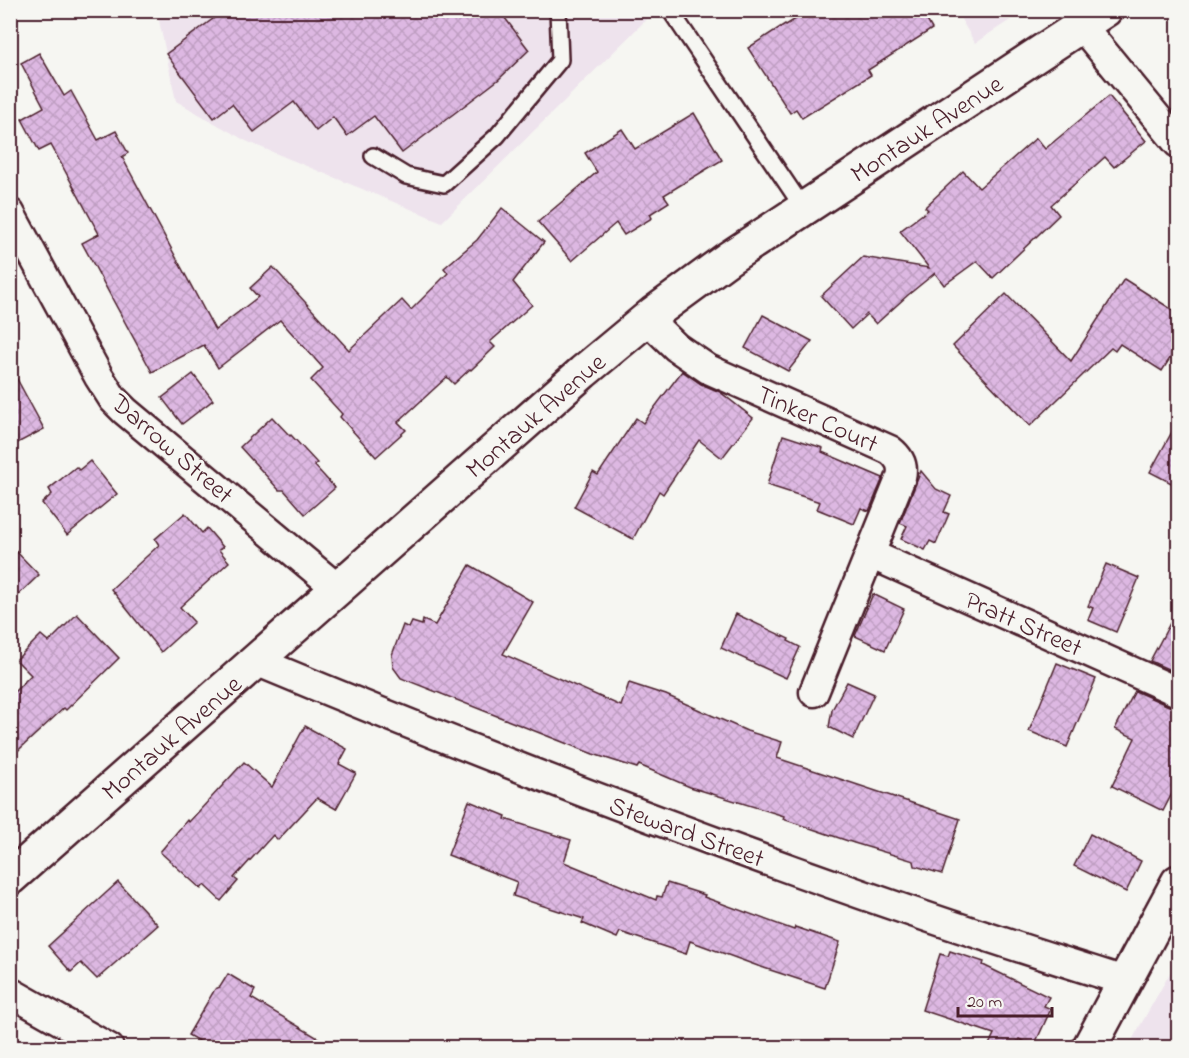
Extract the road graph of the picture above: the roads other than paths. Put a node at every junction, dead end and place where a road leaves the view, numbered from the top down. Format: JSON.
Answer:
{"nodes":[{"id":1,"x":558,"y":10,"type":"edge"},
{"id":2,"x":669,"y":10,"type":"edge"},
{"id":3,"x":1093,"y":18,"type":"edge"},
{"id":4,"x":1179,"y":143,"type":"edge"},
{"id":5,"x":373,"y":156,"type":"dead end"},
{"id":6,"x":804,"y":209,"type":"junction"},
{"id":7,"x":10,"y":213,"type":"edge"},
{"id":8,"x":647,"y":319,"type":"junction"},
{"id":9,"x":870,"y":554,"type":"junction"},
{"id":10,"x":338,"y":589,"type":"junction"},
{"id":11,"x":256,"y":661,"type":"junction"},
{"id":12,"x":814,"y":692,"type":"dead end"},
{"id":13,"x":1179,"y":692,"type":"edge"},
{"id":14,"x":10,"y":878,"type":"edge"},
{"id":15,"x":1179,"y":882,"type":"edge"},
{"id":16,"x":1125,"y":981,"type":"junction"},
{"id":17,"x":10,"y":992,"type":"edge"},
{"id":18,"x":109,"y":1047,"type":"edge"},
{"id":19,"x":1089,"y":1047,"type":"edge"}],
"edges":[{"from":1,"to":5,"type":"lane"},
{"from":2,"to":6,"type":"lane"},
{"from":3,"to":4,"type":"street"},
{"from":3,"to":6,"type":"street","name":"Montauk Avenue"},
{"from":6,"to":8,"type":"street","name":"Montauk Avenue"},
{"from":7,"to":10,"type":"street","name":"Darrow Street"},
{"from":8,"to":9,"type":"street","name":"Tinker Court"},
{"from":8,"to":10,"type":"street","name":"Montauk Avenue"},
{"from":9,"to":12,"type":"street","name":"Tinker Court"},
{"from":9,"to":13,"type":"street","name":"Pratt Street"},
{"from":10,"to":11,"type":"street","name":"Montauk Avenue"},
{"from":11,"to":14,"type":"street","name":"Montauk Avenue"},
{"from":11,"to":16,"type":"street","name":"Steward Street"},
{"from":15,"to":16,"type":"street"},
{"from":16,"to":19,"type":"street"},
{"from":17,"to":18,"type":"street"}]}
